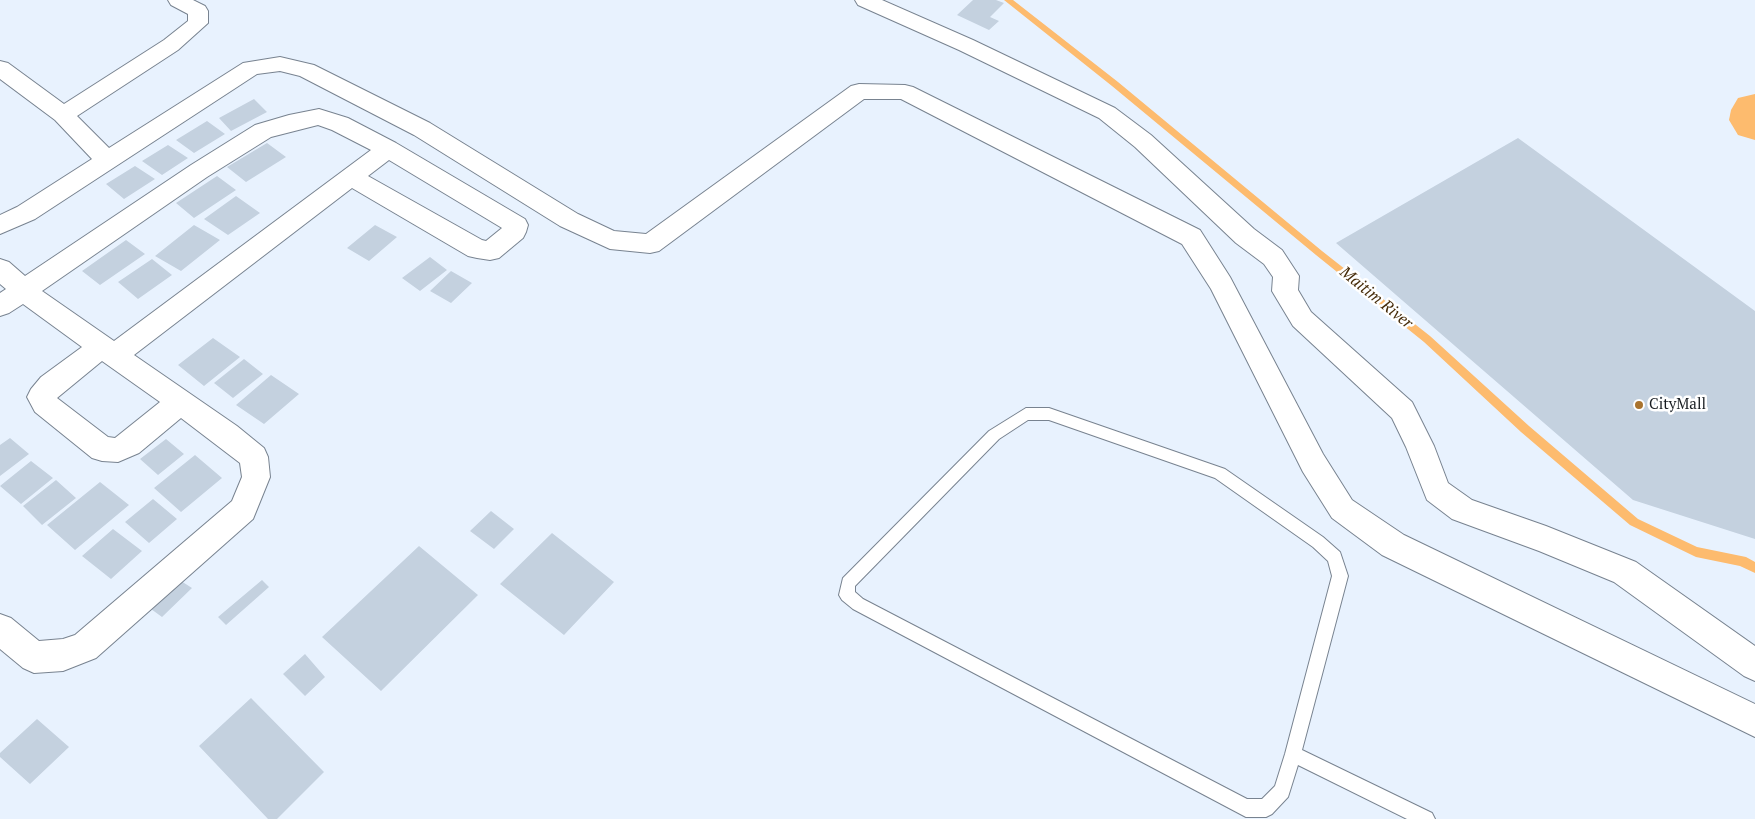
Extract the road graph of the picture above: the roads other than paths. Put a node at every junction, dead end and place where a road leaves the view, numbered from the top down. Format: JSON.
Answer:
{"nodes":[{"id":1,"x":178,"y":0,"type":"edge"},
{"id":2,"x":865,"y":0,"type":"edge"},
{"id":3,"x":0,"y":68,"type":"edge"},
{"id":4,"x":63,"y":115,"type":"junction"},
{"id":5,"x":388,"y":149,"type":"junction"},
{"id":6,"x":108,"y":161,"type":"junction"},
{"id":7,"x":351,"y":177,"type":"junction"},
{"id":8,"x":0,"y":225,"type":"edge"},
{"id":9,"x":0,"y":269,"type":"edge"},
{"id":10,"x":24,"y":290,"type":"junction"},
{"id":11,"x":0,"y":306,"type":"edge"},
{"id":12,"x":108,"y":351,"type":"junction"},
{"id":13,"x":180,"y":402,"type":"junction"},
{"id":14,"x":0,"y":629,"type":"edge"},
{"id":15,"x":1755,"y":665,"type":"edge"},
{"id":16,"x":1755,"y":721,"type":"edge"},
{"id":17,"x":1294,"y":754,"type":"junction"},
{"id":18,"x":1426,"y":819,"type":"edge"}],
"edges":[{"from":1,"to":4,"type":"street"},
{"from":2,"to":15,"type":"street"},
{"from":3,"to":4,"type":"street"},
{"from":4,"to":6,"type":"street"},
{"from":5,"to":7,"type":"street"},
{"from":5,"to":7,"type":"street"},
{"from":5,"to":10,"type":"street"},
{"from":6,"to":8,"type":"street"},
{"from":6,"to":16,"type":"street"},
{"from":7,"to":12,"type":"street"},
{"from":9,"to":10,"type":"street"},
{"from":10,"to":11,"type":"street"},
{"from":10,"to":12,"type":"street"},
{"from":12,"to":13,"type":"street"},
{"from":12,"to":13,"type":"street"},
{"from":13,"to":14,"type":"street"},
{"from":17,"to":17,"type":"lane"},
{"from":17,"to":18,"type":"lane"}]}
